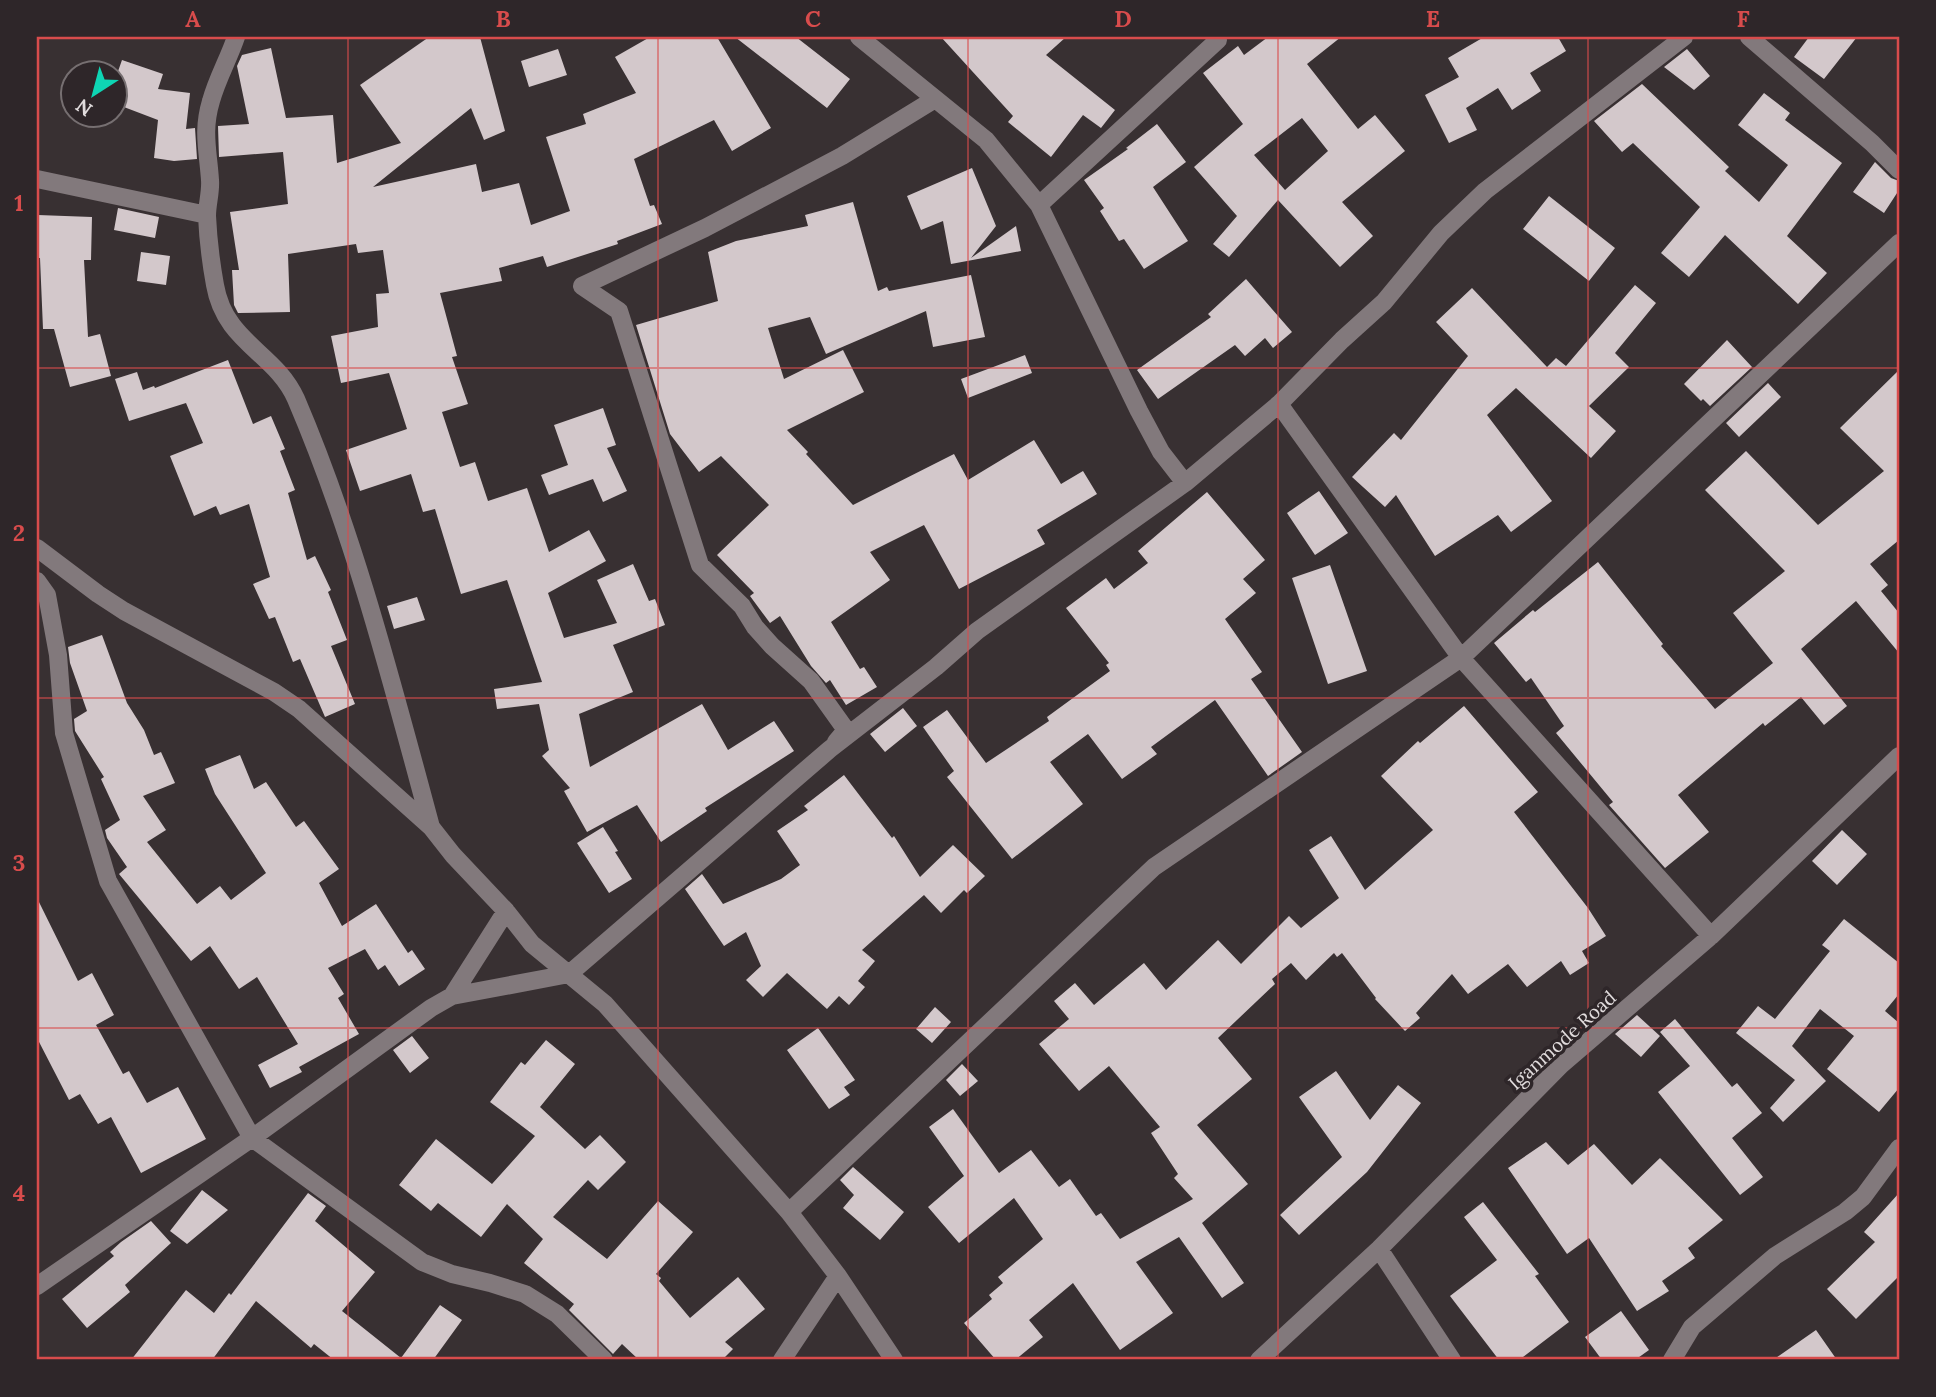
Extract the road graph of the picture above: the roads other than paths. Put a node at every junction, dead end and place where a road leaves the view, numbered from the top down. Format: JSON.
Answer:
{"nodes":[{"id":1,"x":236,"y":37,"type":"edge"},
{"id":2,"x":859,"y":37,"type":"edge"},
{"id":3,"x":1684,"y":37,"type":"edge"},
{"id":4,"x":1749,"y":37,"type":"edge"},
{"id":5,"x":1218,"y":40,"type":"dead end"},
{"id":6,"x":935,"y":99,"type":"junction"},
{"id":7,"x":1899,"y":170,"type":"edge"},
{"id":8,"x":37,"y":179,"type":"edge"},
{"id":9,"x":1039,"y":205,"type":"junction"},
{"id":10,"x":207,"y":215,"type":"junction"},
{"id":11,"x":1899,"y":243,"type":"edge"},
{"id":12,"x":1279,"y":404,"type":"junction"},
{"id":13,"x":1185,"y":482,"type":"junction"},
{"id":14,"x":37,"y":548,"type":"edge"},
{"id":15,"x":37,"y":581,"type":"edge"},
{"id":16,"x":1461,"y":658,"type":"junction"},
{"id":17,"x":830,"y":749,"type":"junction"},
{"id":18,"x":1899,"y":756,"type":"edge"},
{"id":19,"x":431,"y":827,"type":"junction"},
{"id":20,"x":506,"y":911,"type":"junction"},
{"id":21,"x":1711,"y":936,"type":"junction"},
{"id":22,"x":569,"y":974,"type":"junction"},
{"id":23,"x":452,"y":996,"type":"junction"},
{"id":24,"x":252,"y":1138,"type":"junction"},
{"id":25,"x":1899,"y":1148,"type":"edge"},
{"id":26,"x":789,"y":1212,"type":"junction"},
{"id":27,"x":1379,"y":1249,"type":"junction"},
{"id":28,"x":838,"y":1276,"type":"junction"},
{"id":29,"x":37,"y":1286,"type":"edge"},
{"id":30,"x":604,"y":1360,"type":"edge"},
{"id":31,"x":782,"y":1360,"type":"edge"},
{"id":32,"x":894,"y":1360,"type":"edge"},
{"id":33,"x":1259,"y":1360,"type":"edge"},
{"id":34,"x":1452,"y":1360,"type":"edge"},
{"id":35,"x":1672,"y":1360,"type":"edge"}],
"edges":[{"from":1,"to":10,"type":"street"},
{"from":2,"to":6,"type":"street"},
{"from":3,"to":12,"type":"street"},
{"from":4,"to":7,"type":"street"},
{"from":5,"to":9,"type":"street"},
{"from":6,"to":9,"type":"street"},
{"from":6,"to":17,"type":"street"},
{"from":8,"to":10,"type":"street"},
{"from":9,"to":13,"type":"street"},
{"from":10,"to":19,"type":"street"},
{"from":11,"to":16,"type":"street"},
{"from":12,"to":13,"type":"street"},
{"from":12,"to":16,"type":"street"},
{"from":13,"to":17,"type":"street"},
{"from":14,"to":19,"type":"street"},
{"from":15,"to":24,"type":"street"},
{"from":16,"to":21,"type":"street"},
{"from":16,"to":26,"type":"street"},
{"from":17,"to":22,"type":"street"},
{"from":18,"to":21,"type":"street","name":"Iganmode Road"},
{"from":19,"to":20,"type":"street"},
{"from":20,"to":22,"type":"street"},
{"from":20,"to":23,"type":"street"},
{"from":21,"to":27,"type":"street","name":"Iganmode Road"},
{"from":22,"to":23,"type":"street"},
{"from":22,"to":26,"type":"street"},
{"from":23,"to":24,"type":"street"},
{"from":24,"to":29,"type":"street"},
{"from":24,"to":30,"type":"street"},
{"from":25,"to":35,"type":"street"},
{"from":26,"to":28,"type":"street"},
{"from":27,"to":33,"type":"street","name":"Iganmode Road"},
{"from":27,"to":34,"type":"street"},
{"from":28,"to":31,"type":"street"},
{"from":28,"to":32,"type":"street"}]}
